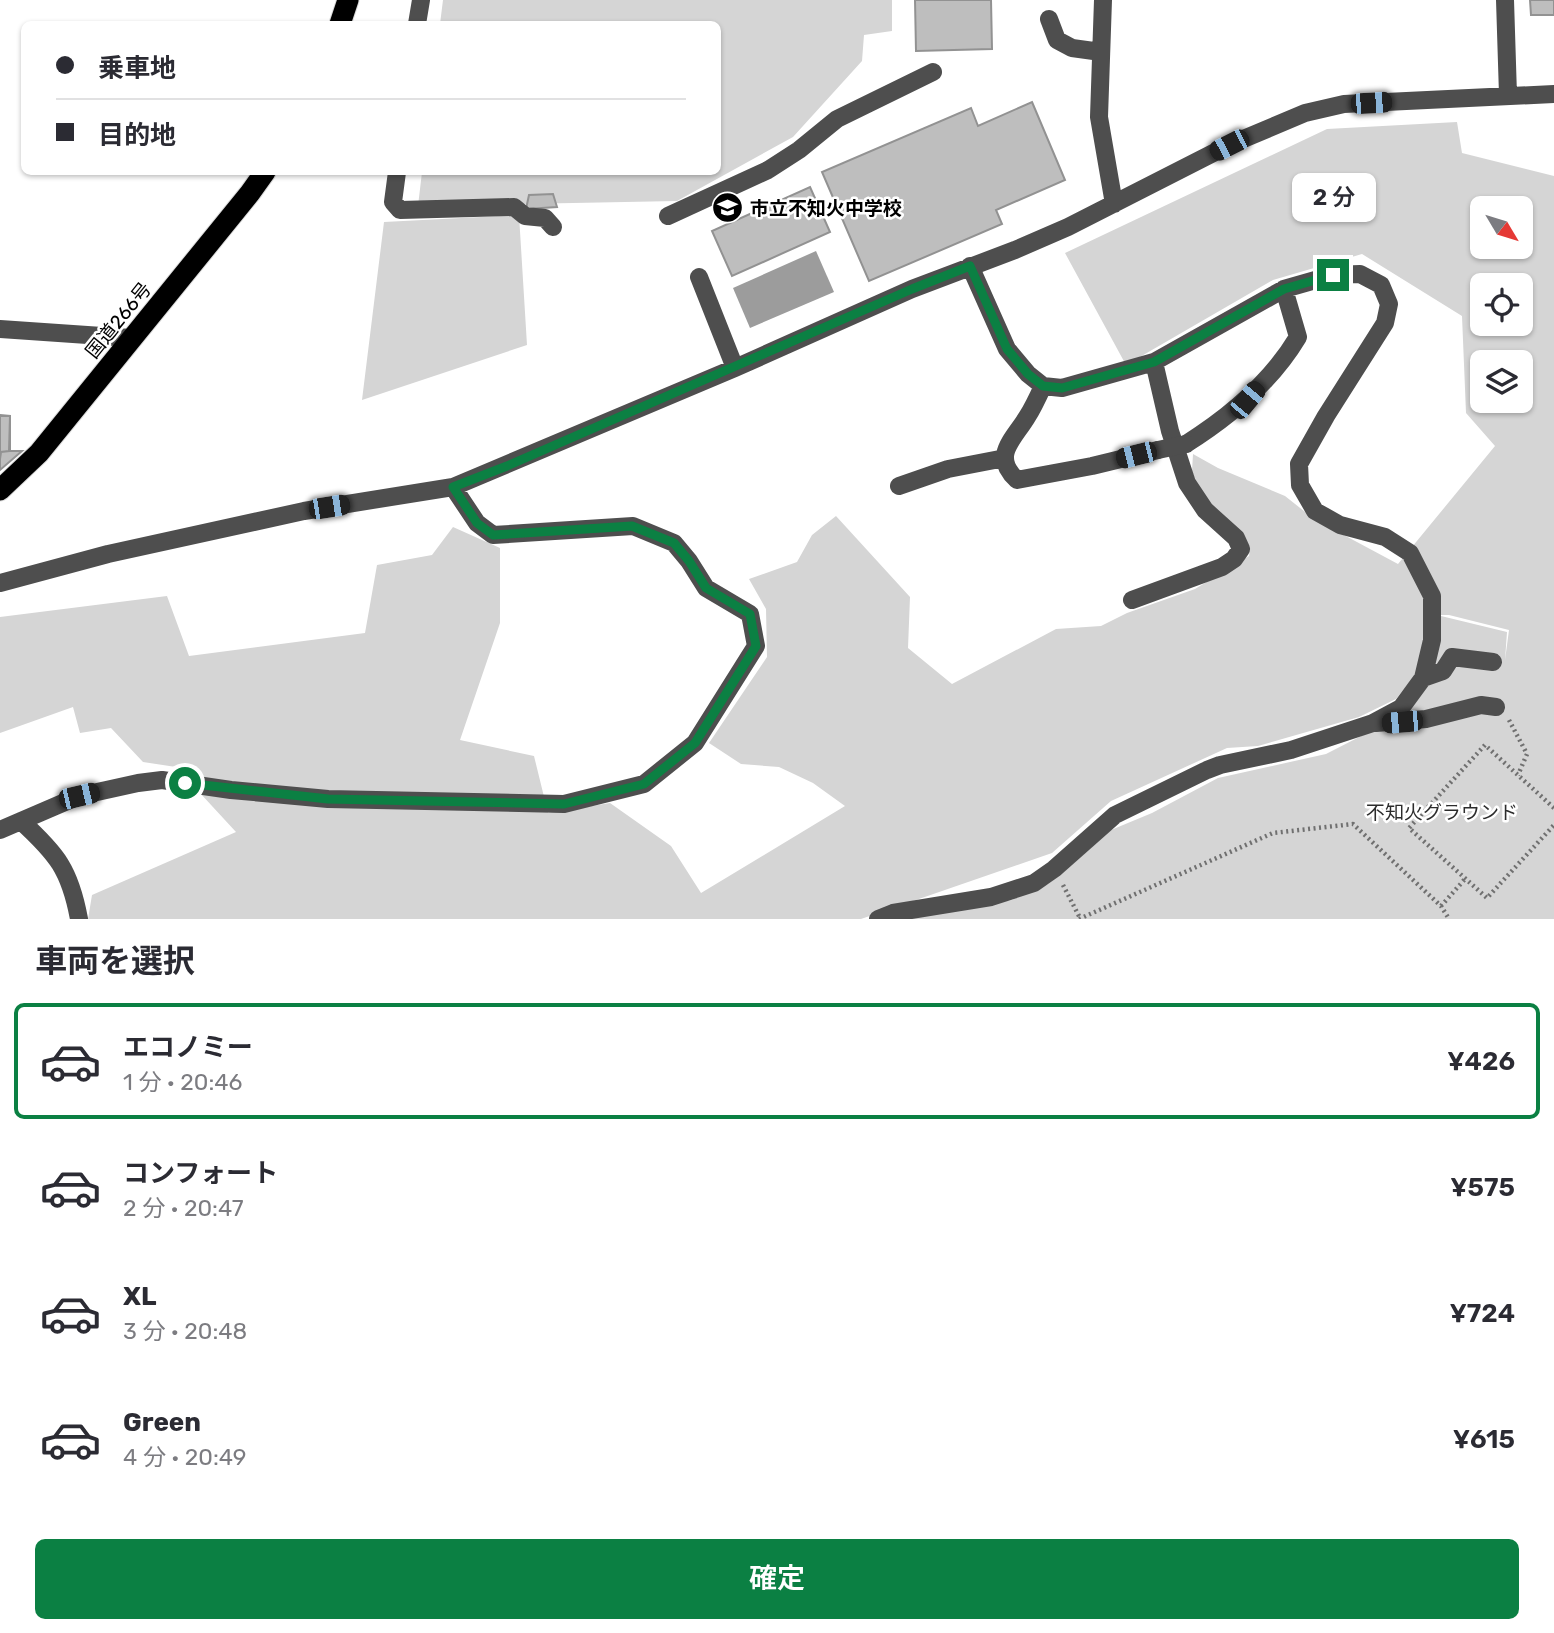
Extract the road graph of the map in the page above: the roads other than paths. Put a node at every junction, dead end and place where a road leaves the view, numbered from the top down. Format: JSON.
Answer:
{"nodes":[{"id":1,"x":348,"y":0,"type":"edge"},
{"id":2,"x":421,"y":0,"type":"edge"},
{"id":3,"x":1103,"y":0,"type":"edge"},
{"id":4,"x":1505,"y":0,"type":"edge"},
{"id":5,"x":1049,"y":19,"type":"dead end"},
{"id":6,"x":341,"y":21,"type":"edge"},
{"id":7,"x":418,"y":21,"type":"edge"},
{"id":8,"x":1101,"y":52,"type":"junction"},
{"id":9,"x":933,"y":72,"type":"dead end"},
{"id":10,"x":1554,"y":94,"type":"edge"},
{"id":11,"x":1508,"y":95,"type":"junction"},
{"id":12,"x":263,"y":175,"type":"edge"},
{"id":13,"x":397,"y":175,"type":"edge"},
{"id":14,"x":1114,"y":204,"type":"junction"},
{"id":15,"x":668,"y":216,"type":"dead end"},
{"id":16,"x":552,"y":227,"type":"dead end"},
{"id":17,"x":970,"y":266,"type":"junction"},
{"id":18,"x":699,"y":277,"type":"dead end"},
{"id":19,"x":1284,"y":289,"type":"junction"},
{"id":20,"x":0,"y":329,"type":"edge"},
{"id":21,"x":131,"y":338,"type":"junction"},
{"id":22,"x":1154,"y":362,"type":"junction"},
{"id":23,"x":735,"y":368,"type":"junction"},
{"id":24,"x":1043,"y":386,"type":"junction"},
{"id":25,"x":1004,"y":458,"type":"junction"},
{"id":26,"x":9,"y":472,"type":"edge"},
{"id":27,"x":899,"y":486,"type":"dead end"},
{"id":28,"x":453,"y":487,"type":"junction"},
{"id":29,"x":0,"y":490,"type":"edge"},
{"id":30,"x":0,"y":583,"type":"edge"},
{"id":31,"x":1132,"y":600,"type":"dead end"},
{"id":32,"x":1493,"y":662,"type":"dead end"},
{"id":33,"x":1423,"y":678,"type":"junction"},
{"id":34,"x":1496,"y":707,"type":"road end"},
{"id":35,"x":1373,"y":723,"type":"junction"},
{"id":36,"x":21,"y":821,"type":"junction"},
{"id":37,"x":0,"y":830,"type":"edge"},
{"id":38,"x":79,"y":919,"type":"edge"},
{"id":39,"x":878,"y":919,"type":"edge"}],
"edges":[{"from":1,"to":6,"type":"highway"},
{"from":2,"to":7,"type":"street"},
{"from":3,"to":8,"type":"street"},
{"from":4,"to":11,"type":"street"},
{"from":5,"to":8,"type":"street"},
{"from":8,"to":14,"type":"street"},
{"from":9,"to":15,"type":"street"},
{"from":10,"to":11,"type":"street"},
{"from":11,"to":14,"type":"street"},
{"from":12,"to":21,"type":"highway","name":"国道266号"},
{"from":13,"to":16,"type":"street"},
{"from":14,"to":17,"type":"street"},
{"from":17,"to":23,"type":"street"},
{"from":17,"to":24,"type":"street"},
{"from":18,"to":23,"type":"street"},
{"from":19,"to":22,"type":"street"},
{"from":19,"to":25,"type":"street","bridge":true},
{"from":19,"to":33,"type":"street"},
{"from":20,"to":21,"type":"street"},
{"from":21,"to":26,"type":"highway","name":"国道266号"},
{"from":22,"to":24,"type":"street"},
{"from":22,"to":31,"type":"street"},
{"from":23,"to":28,"type":"street"},
{"from":24,"to":25,"type":"street"},
{"from":25,"to":27,"type":"street"},
{"from":26,"to":29,"type":"highway","name":"国道266号"},
{"from":28,"to":30,"type":"street"},
{"from":28,"to":36,"type":"street"},
{"from":32,"to":33,"type":"street"},
{"from":33,"to":35,"type":"street"},
{"from":34,"to":35,"type":"street"},
{"from":35,"to":39,"type":"street"},
{"from":36,"to":37,"type":"street"},
{"from":36,"to":38,"type":"street"}]}
